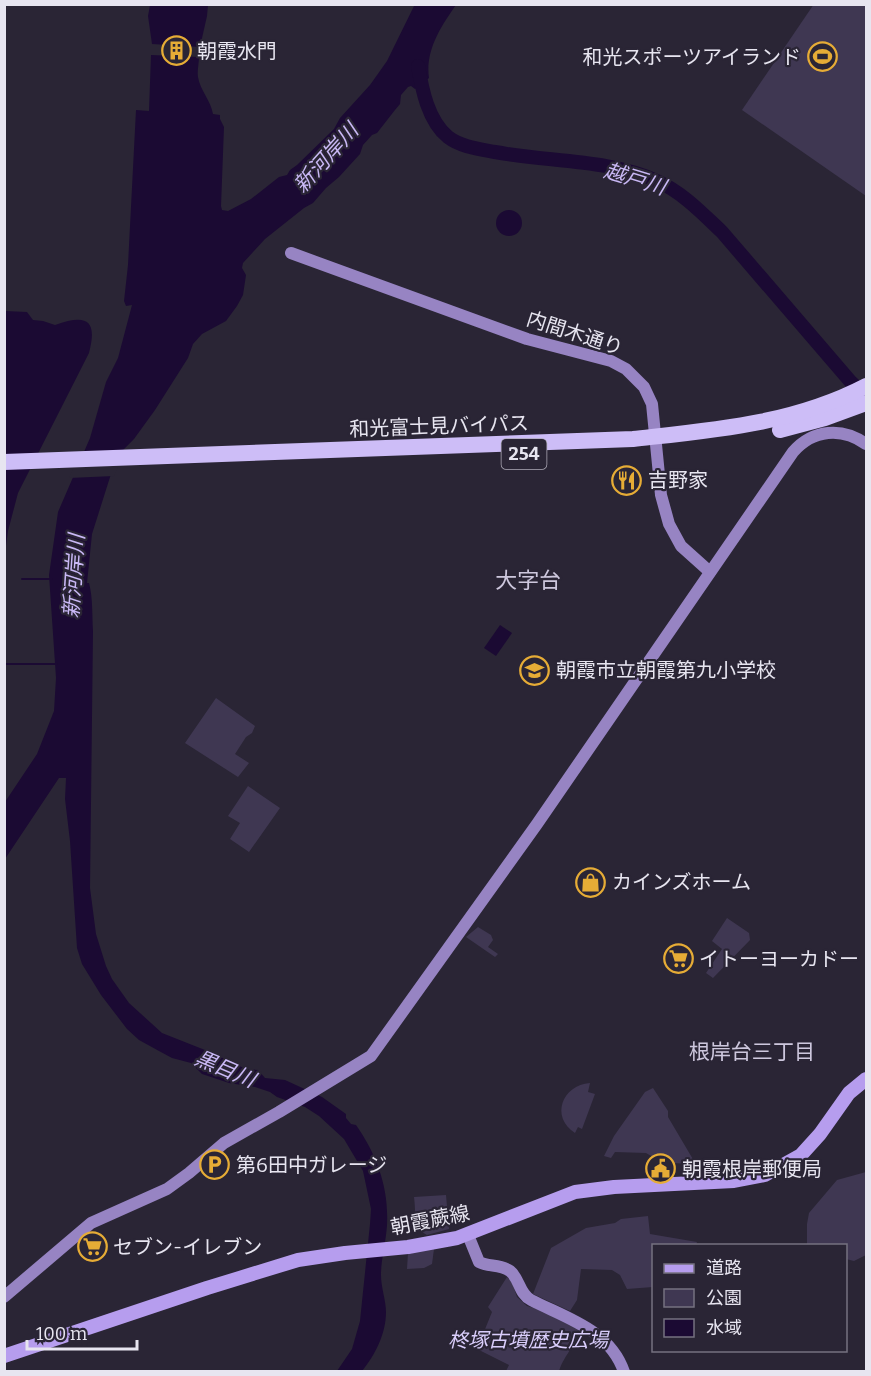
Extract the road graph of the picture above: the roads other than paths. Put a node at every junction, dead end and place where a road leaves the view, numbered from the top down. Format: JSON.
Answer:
{"nodes":[{"id":1,"x":294,"y":254,"type":"dead end"},
{"id":2,"x":867,"y":386,"type":"edge"},
{"id":3,"x":860,"y":400,"type":"edge"},
{"id":4,"x":656,"y":442,"type":"junction"},
{"id":5,"x":867,"y":444,"type":"edge"},
{"id":6,"x":184,"y":461,"type":"junction"},
{"id":7,"x":4,"y":462,"type":"edge"},
{"id":8,"x":4,"y":472,"type":"edge"},
{"id":9,"x":710,"y":572,"type":"junction"},
{"id":10,"x":867,"y":1079,"type":"edge"},
{"id":11,"x":468,"y":1235,"type":"junction"},
{"id":12,"x":4,"y":1297,"type":"edge"},
{"id":13,"x":4,"y":1356,"type":"edge"},
{"id":14,"x":624,"y":1371,"type":"edge"}],
"edges":[{"from":1,"to":4,"type":"street","name":"内間木通り"},
{"from":2,"to":3,"type":"highway","name":"和光富士見バイパス","number":"254"},
{"from":3,"to":4,"type":"highway","name":"和光富士見バイパス","number":"254"},
{"from":4,"to":6,"type":"highway","name":"和光富士見バイパス","number":"254"},
{"from":4,"to":9,"type":"street","name":"内間木通り"},
{"from":5,"to":9,"type":"street"},
{"from":6,"to":7,"type":"highway","name":"和光富士見バイパス","number":"254"},
{"from":6,"to":8,"type":"highway","name":"和光富士見バイパス","number":"254"},
{"from":9,"to":12,"type":"street"},
{"from":10,"to":11,"type":"main road","name":"朝霞蕨線"},
{"from":11,"to":13,"type":"main road","name":"朝霞蕨線"},
{"from":11,"to":14,"type":"street"}]}
